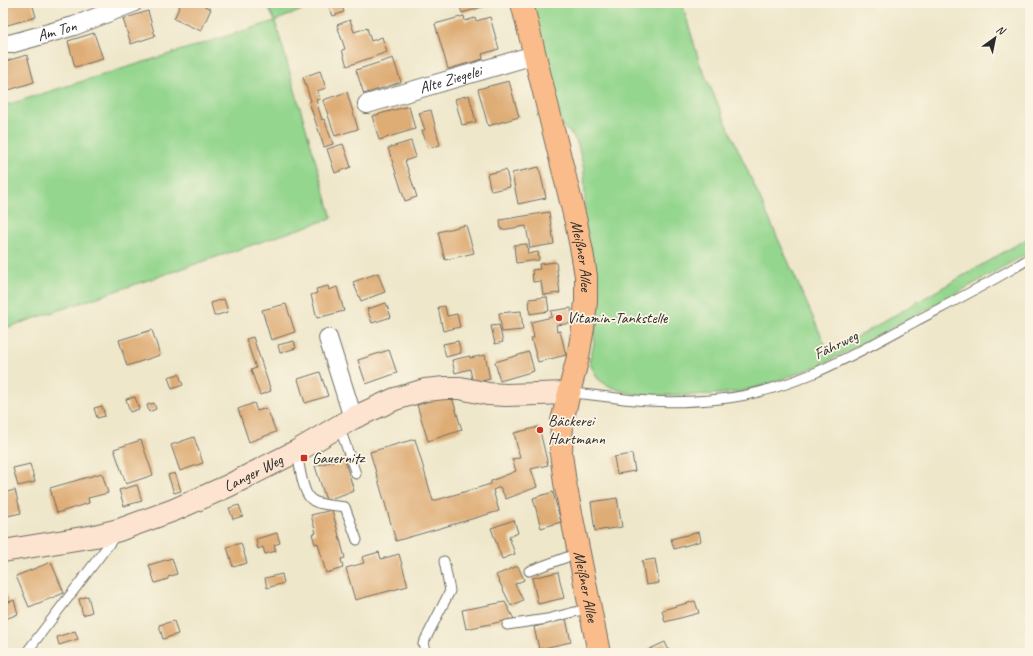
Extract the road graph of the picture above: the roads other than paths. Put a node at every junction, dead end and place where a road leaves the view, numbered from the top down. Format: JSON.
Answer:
{"nodes":[{"id":1,"x":133,"y":3,"type":"edge"},
{"id":2,"x":522,"y":3,"type":"edge"},
{"id":3,"x":3,"y":42,"type":"edge"},
{"id":4,"x":534,"y":55,"type":"junction"},
{"id":5,"x":367,"y":104,"type":"dead end"},
{"id":6,"x":1030,"y":258,"type":"edge"},
{"id":7,"x":328,"y":338,"type":"dead end"},
{"id":8,"x":568,"y":393,"type":"junction"},
{"id":9,"x":346,"y":422,"type":"junction"},
{"id":10,"x":297,"y":451,"type":"junction"},
{"id":11,"x":356,"y":474,"type":"dead end"},
{"id":12,"x":119,"y":530,"type":"junction"},
{"id":13,"x":357,"y":540,"type":"dead end"},
{"id":14,"x":3,"y":551,"type":"edge"},
{"id":15,"x":578,"y":553,"type":"junction"},
{"id":16,"x":444,"y":561,"type":"dead end"},
{"id":17,"x":529,"y":571,"type":"dead end"},
{"id":18,"x":590,"y":608,"type":"junction"},
{"id":19,"x":506,"y":625,"type":"dead end"},
{"id":20,"x":26,"y":653,"type":"edge"},
{"id":21,"x":426,"y":653,"type":"edge"},
{"id":22,"x":598,"y":653,"type":"edge"}],
"edges":[{"from":1,"to":3,"type":"street","name":"Am Ton"},
{"from":2,"to":4,"type":"main road","name":"Meißner Allee"},
{"from":4,"to":5,"type":"street","name":"Alte Ziegelei"},
{"from":4,"to":8,"type":"main road","name":"Meißner Allee"},
{"from":6,"to":8,"type":"lane","name":"Fährweg"},
{"from":7,"to":9,"type":"street"},
{"from":8,"to":9,"type":"street","name":"Langer Weg"},
{"from":8,"to":15,"type":"main road","name":"Meißner Allee"},
{"from":9,"to":10,"type":"street","name":"Langer Weg"},
{"from":9,"to":11,"type":"lane"},
{"from":10,"to":12,"type":"street","name":"Langer Weg"},
{"from":10,"to":13,"type":"lane"},
{"from":12,"to":14,"type":"street","name":"Langer Weg"},
{"from":12,"to":20,"type":"lane"},
{"from":15,"to":17,"type":"lane"},
{"from":15,"to":18,"type":"main road","name":"Meißner Allee"},
{"from":16,"to":21,"type":"lane"},
{"from":18,"to":19,"type":"lane"},
{"from":18,"to":22,"type":"main road","name":"Meißner Allee"}]}
